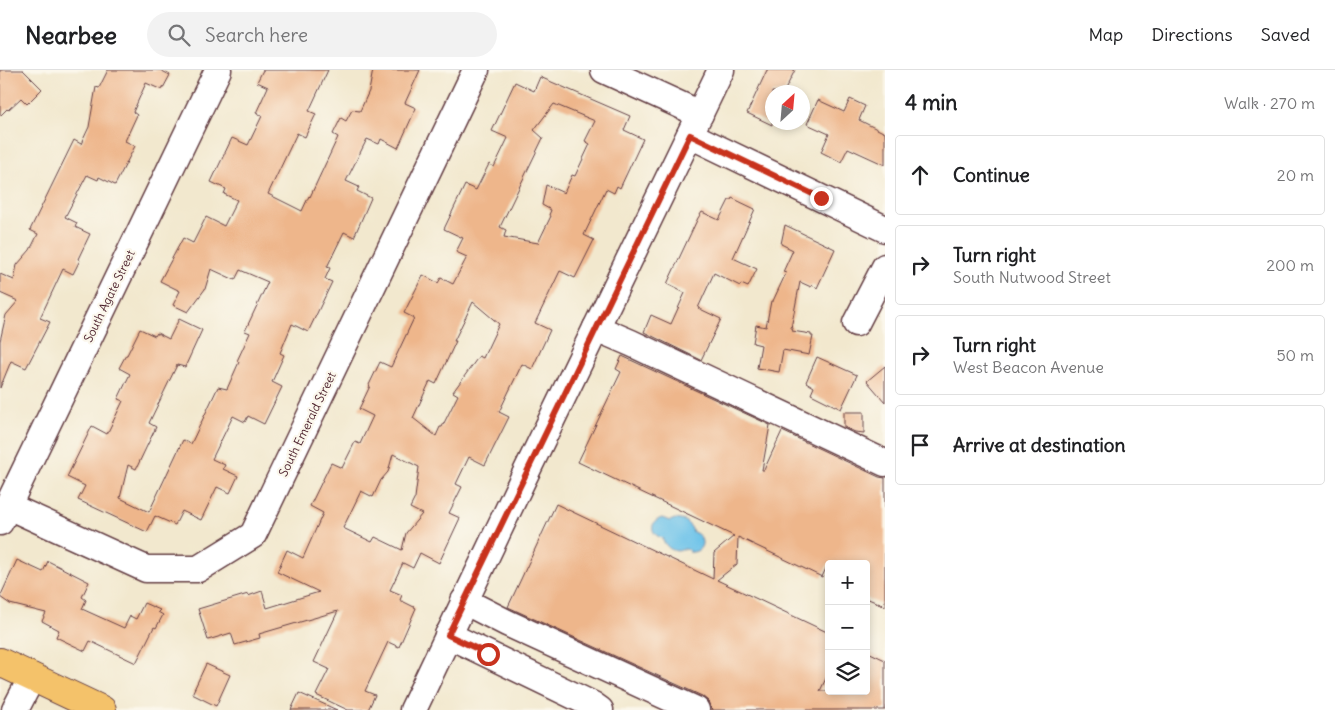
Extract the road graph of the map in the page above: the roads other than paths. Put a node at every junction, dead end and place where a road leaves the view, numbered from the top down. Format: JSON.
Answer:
{"nodes":[{"id":1,"x":218,"y":70,"type":"edge"},
{"id":2,"x":476,"y":70,"type":"edge"},
{"id":3,"x":604,"y":70,"type":"edge"},
{"id":4,"x":721,"y":70,"type":"edge"},
{"id":5,"x":695,"y":124,"type":"junction"},
{"id":6,"x":885,"y":229,"type":"edge"},
{"id":7,"x":885,"y":267,"type":"edge"},
{"id":8,"x":856,"y":323,"type":"dead end"},
{"id":9,"x":596,"y":328,"type":"junction"},
{"id":10,"x":885,"y":463,"type":"edge"},
{"id":11,"x":4,"y":514,"type":"edge"},
{"id":12,"x":464,"y":601,"type":"junction"},
{"id":13,"x":448,"y":635,"type":"junction"},
{"id":14,"x":0,"y":662,"type":"edge"},
{"id":15,"x":32,"y":677,"type":"junction"},
{"id":16,"x":15,"y":710,"type":"edge"},
{"id":17,"x":102,"y":710,"type":"edge"},
{"id":18,"x":413,"y":710,"type":"edge"},
{"id":19,"x":600,"y":710,"type":"edge"},
{"id":20,"x":696,"y":710,"type":"edge"}],
"edges":[{"from":1,"to":11,"type":"street","name":"South Agate Street"},
{"from":2,"to":11,"type":"street","name":"South Emerald Street"},
{"from":3,"to":5,"type":"street"},
{"from":4,"to":5,"type":"street"},
{"from":5,"to":6,"type":"street"},
{"from":5,"to":9,"type":"street"},
{"from":7,"to":8,"type":"street"},
{"from":9,"to":10,"type":"street"},
{"from":9,"to":12,"type":"street"},
{"from":12,"to":13,"type":"street"},
{"from":12,"to":20,"type":"street"},
{"from":13,"to":18,"type":"street"},
{"from":13,"to":19,"type":"street"},
{"from":14,"to":15,"type":"main road"},
{"from":15,"to":16,"type":"street"},
{"from":15,"to":17,"type":"main road"}]}
